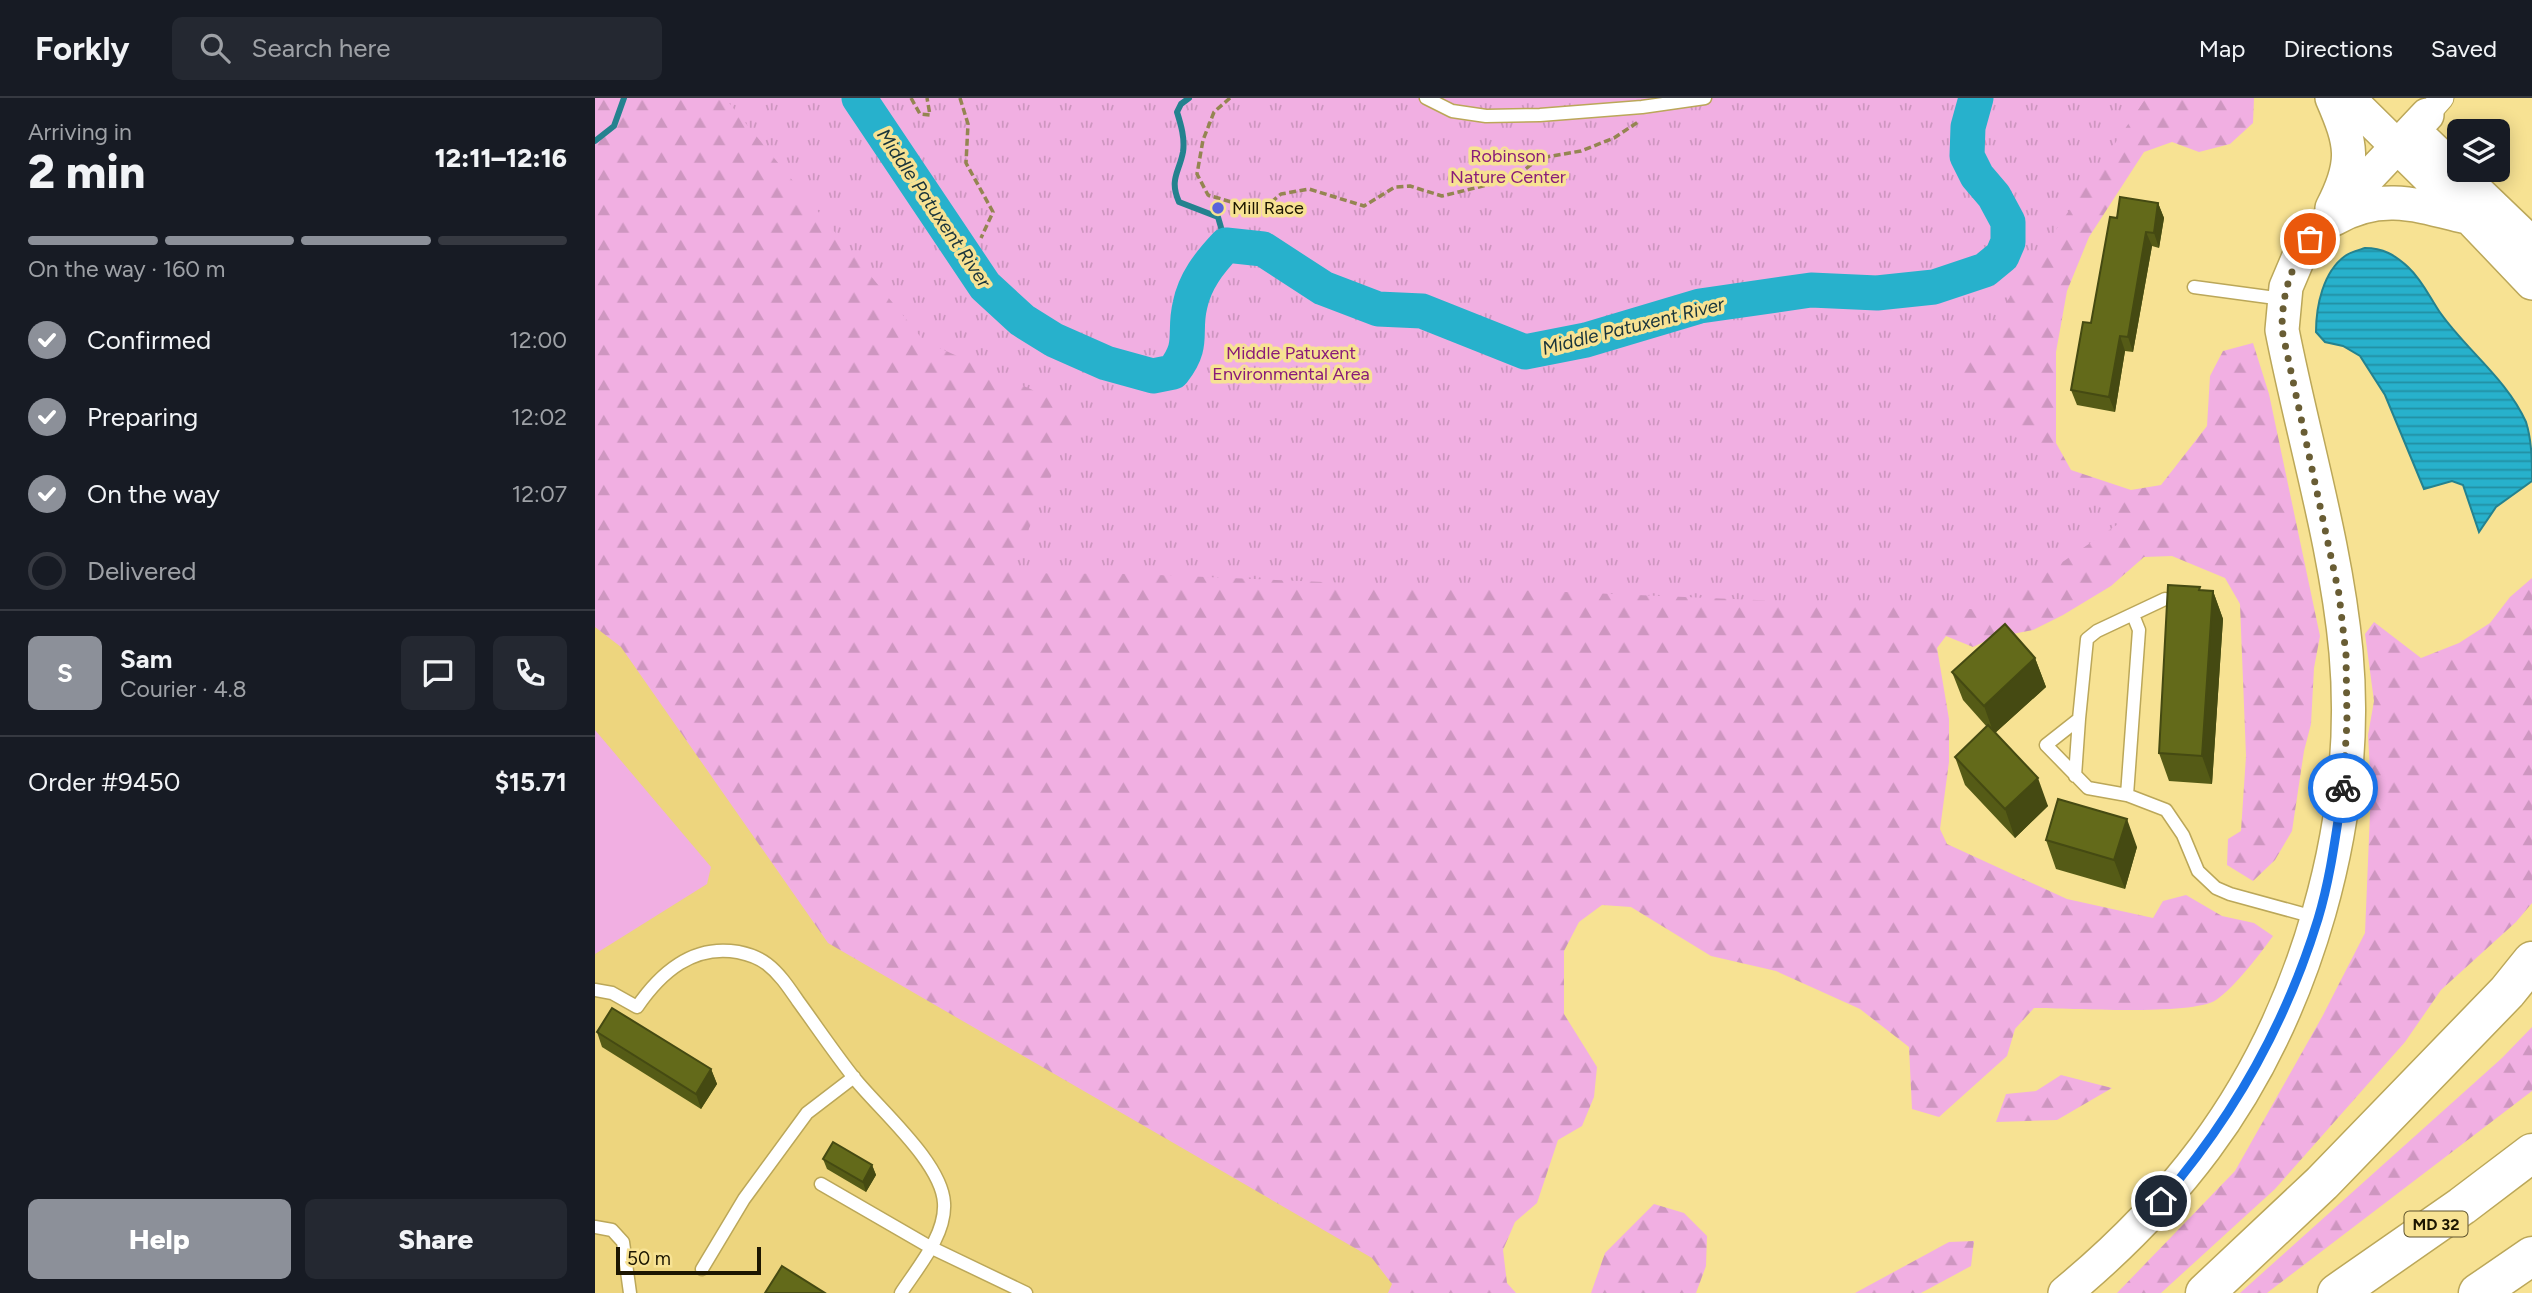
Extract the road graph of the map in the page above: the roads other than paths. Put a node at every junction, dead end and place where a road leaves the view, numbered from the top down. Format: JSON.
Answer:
{"nodes":[{"id":1,"x":1426,"y":98,"type":"edge"},
{"id":2,"x":1705,"y":98,"type":"edge"},
{"id":3,"x":2332,"y":98,"type":"edge"},
{"id":4,"x":2348,"y":98,"type":"edge"},
{"id":5,"x":2418,"y":118,"type":"edge"},
{"id":6,"x":2447,"y":138,"type":"edge"},
{"id":7,"x":2495,"y":182,"type":"edge"},
{"id":8,"x":2532,"y":218,"type":"edge"},
{"id":9,"x":2471,"y":219,"type":"junction"},
{"id":10,"x":2322,"y":226,"type":"junction"},
{"id":11,"x":2532,"y":244,"type":"edge"},
{"id":12,"x":2532,"y":283,"type":"edge"},
{"id":13,"x":2194,"y":287,"type":"dead end"},
{"id":14,"x":2283,"y":299,"type":"junction"},
{"id":15,"x":2165,"y":599,"type":"edge"},
{"id":16,"x":2133,"y":615,"type":"junction"},
{"id":17,"x":2079,"y":719,"type":"junction"},
{"id":18,"x":2075,"y":776,"type":"junction"},
{"id":19,"x":2127,"y":795,"type":"junction"},
{"id":20,"x":2318,"y":918,"type":"junction"},
{"id":21,"x":2532,"y":961,"type":"edge"},
{"id":22,"x":2520,"y":981,"type":"edge"},
{"id":23,"x":595,"y":990,"type":"edge"},
{"id":24,"x":854,"y":1077,"type":"junction"},
{"id":25,"x":2532,"y":1153,"type":"edge"},
{"id":26,"x":821,"y":1184,"type":"dead end"},
{"id":27,"x":595,"y":1227,"type":"edge"},
{"id":28,"x":930,"y":1247,"type":"junction"},
{"id":29,"x":2532,"y":1256,"type":"edge"},
{"id":30,"x":702,"y":1269,"type":"dead end"},
{"id":31,"x":630,"y":1293,"type":"edge"},
{"id":32,"x":901,"y":1293,"type":"edge"},
{"id":33,"x":1026,"y":1293,"type":"edge"},
{"id":34,"x":2065,"y":1293,"type":"edge"},
{"id":35,"x":2205,"y":1293,"type":"edge"},
{"id":36,"x":2337,"y":1293,"type":"edge"},
{"id":37,"x":2479,"y":1293,"type":"edge"}],
"edges":[{"from":1,"to":2,"type":"lane"},
{"from":3,"to":10,"type":"street"},
{"from":4,"to":5,"type":"street"},
{"from":5,"to":6,"type":"street"},
{"from":5,"to":9,"type":"street"},
{"from":5,"to":10,"type":"street"},
{"from":5,"to":11,"type":"street"},
{"from":7,"to":8,"type":"street"},
{"from":9,"to":10,"type":"street"},
{"from":9,"to":12,"type":"street"},
{"from":10,"to":14,"type":"street"},
{"from":13,"to":14,"type":"lane"},
{"from":14,"to":20,"type":"street"},
{"from":15,"to":16,"type":"lane"},
{"from":16,"to":17,"type":"lane"},
{"from":16,"to":19,"type":"lane"},
{"from":17,"to":18,"type":"lane"},
{"from":17,"to":18,"type":"lane"},
{"from":18,"to":19,"type":"lane"},
{"from":19,"to":20,"type":"lane"},
{"from":20,"to":34,"type":"street"},
{"from":21,"to":22,"type":"highway"},
{"from":22,"to":35,"type":"highway"},
{"from":23,"to":24,"type":"lane"},
{"from":24,"to":28,"type":"lane"},
{"from":24,"to":30,"type":"lane"},
{"from":25,"to":36,"type":"highway","number":"MD 32"},
{"from":26,"to":28,"type":"lane"},
{"from":27,"to":31,"type":"lane"},
{"from":28,"to":32,"type":"lane"},
{"from":28,"to":33,"type":"lane"},
{"from":29,"to":37,"type":"highway"}]}
